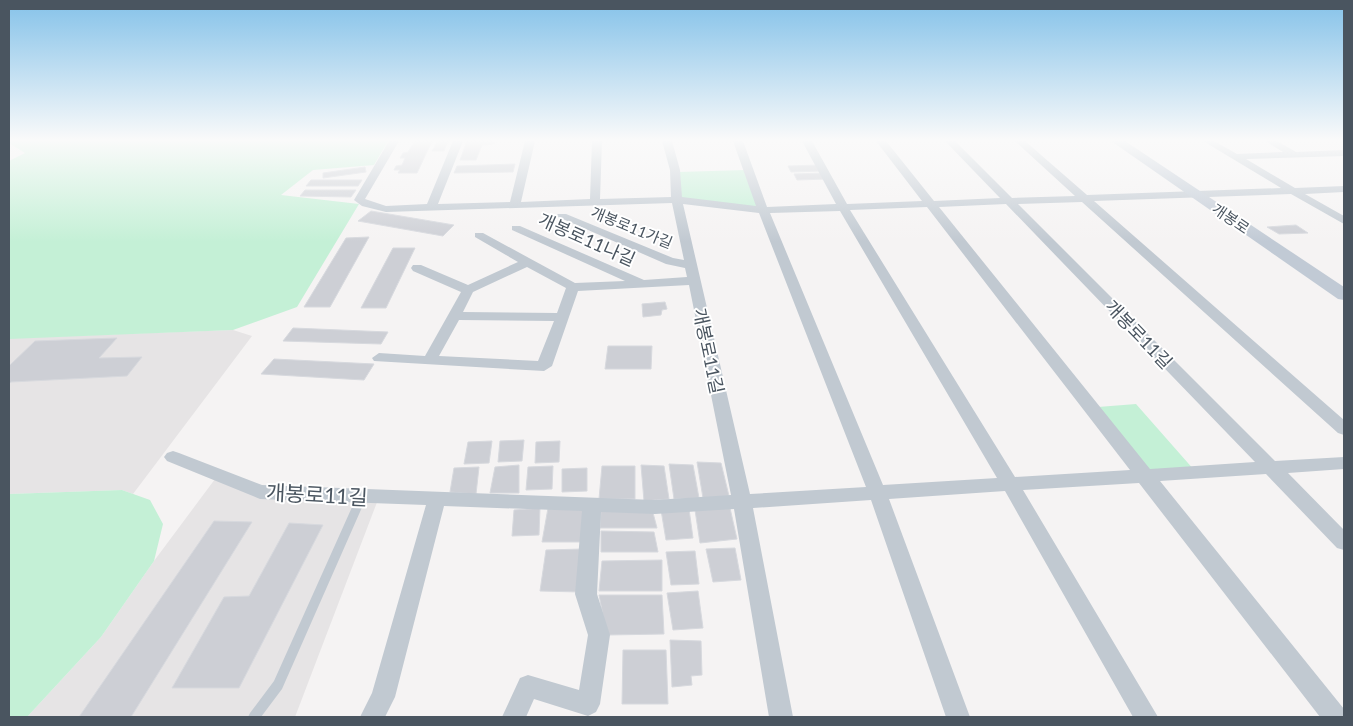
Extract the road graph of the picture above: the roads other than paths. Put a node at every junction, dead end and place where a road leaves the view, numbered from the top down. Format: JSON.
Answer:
{"nodes":[{"id":1,"x":374,"y":175,"type":"edge"},
{"id":2,"x":444,"y":175,"type":"edge"},
{"id":3,"x":522,"y":175,"type":"edge"},
{"id":4,"x":596,"y":175,"type":"edge"},
{"id":5,"x":675,"y":175,"type":"edge"},
{"id":6,"x":750,"y":175,"type":"edge"},
{"id":7,"x":825,"y":175,"type":"edge"},
{"id":8,"x":907,"y":175,"type":"edge"},
{"id":9,"x":984,"y":175,"type":"edge"},
{"id":10,"x":1059,"y":175,"type":"edge"},
{"id":11,"x":1167,"y":175,"type":"edge"},
{"id":12,"x":1265,"y":175,"type":"edge"},
{"id":13,"x":1344,"y":189,"type":"edge"},
{"id":14,"x":1291,"y":190,"type":"junction"},
{"id":15,"x":1194,"y":193,"type":"junction"},
{"id":16,"x":1085,"y":197,"type":"junction"},
{"id":17,"x":677,"y":200,"type":"junction"},
{"id":18,"x":1010,"y":200,"type":"junction"},
{"id":19,"x":595,"y":202,"type":"junction"},
{"id":20,"x":930,"y":204,"type":"junction"},
{"id":21,"x":515,"y":205,"type":"junction"},
{"id":22,"x":431,"y":207,"type":"junction"},
{"id":23,"x":843,"y":207,"type":"junction"},
{"id":24,"x":763,"y":210,"type":"junction"},
{"id":25,"x":562,"y":216,"type":"dead end"},
{"id":26,"x":1344,"y":221,"type":"edge"},
{"id":27,"x":516,"y":228,"type":"dead end"},
{"id":28,"x":479,"y":236,"type":"dead end"},
{"id":29,"x":527,"y":262,"type":"junction"},
{"id":30,"x":691,"y":265,"type":"junction"},
{"id":31,"x":417,"y":268,"type":"dead end"},
{"id":32,"x":694,"y":281,"type":"junction"},
{"id":33,"x":643,"y":284,"type":"junction"},
{"id":34,"x":573,"y":287,"type":"junction"},
{"id":35,"x":468,"y":290,"type":"junction"},
{"id":36,"x":1344,"y":295,"type":"edge"},
{"id":37,"x":454,"y":316,"type":"junction"},
{"id":38,"x":562,"y":317,"type":"junction"},
{"id":39,"x":379,"y":358,"type":"dead end"},
{"id":40,"x":430,"y":360,"type":"junction"},
{"id":41,"x":1344,"y":429,"type":"edge"},
{"id":42,"x":173,"y":457,"type":"dead end"},
{"id":43,"x":1344,"y":463,"type":"edge"},
{"id":44,"x":1268,"y":467,"type":"junction"},
{"id":45,"x":1145,"y":475,"type":"junction"},
{"id":46,"x":1010,"y":484,"type":"junction"},
{"id":47,"x":877,"y":492,"type":"junction"},
{"id":48,"x":362,"y":496,"type":"junction"},
{"id":49,"x":437,"y":499,"type":"junction"},
{"id":50,"x":742,"y":501,"type":"junction"},
{"id":51,"x":592,"y":504,"type":"junction"},
{"id":52,"x":1344,"y":542,"type":"edge"},
{"id":53,"x":254,"y":717,"type":"edge"},
{"id":54,"x":372,"y":717,"type":"edge"},
{"id":55,"x":514,"y":717,"type":"edge"},
{"id":56,"x":781,"y":717,"type":"edge"},
{"id":57,"x":958,"y":717,"type":"edge"},
{"id":58,"x":1146,"y":717,"type":"edge"},
{"id":59,"x":1335,"y":717,"type":"edge"}],
"edges":[{"from":1,"to":22,"type":"street"},
{"from":2,"to":22,"type":"street"},
{"from":3,"to":21,"type":"street"},
{"from":4,"to":19,"type":"street"},
{"from":5,"to":17,"type":"street","name":"개봉로11길"},
{"from":6,"to":24,"type":"street"},
{"from":7,"to":23,"type":"street"},
{"from":8,"to":20,"type":"street"},
{"from":9,"to":18,"type":"street","name":"개봉로11길"},
{"from":10,"to":16,"type":"street"},
{"from":11,"to":15,"type":"main road","name":"개봉로"},
{"from":12,"to":14,"type":"street"},
{"from":13,"to":14,"type":"street"},
{"from":14,"to":15,"type":"street"},
{"from":14,"to":26,"type":"street"},
{"from":15,"to":16,"type":"street"},
{"from":15,"to":36,"type":"main road","name":"개봉로"},
{"from":16,"to":18,"type":"street"},
{"from":16,"to":41,"type":"street"},
{"from":17,"to":19,"type":"street"},
{"from":17,"to":24,"type":"street"},
{"from":17,"to":30,"type":"street","name":"개봉로11길"},
{"from":18,"to":20,"type":"street"},
{"from":18,"to":44,"type":"street","name":"개봉로11길"},
{"from":19,"to":21,"type":"street"},
{"from":20,"to":23,"type":"street"},
{"from":20,"to":45,"type":"street"},
{"from":21,"to":22,"type":"street"},
{"from":23,"to":24,"type":"street"},
{"from":23,"to":46,"type":"street"},
{"from":24,"to":47,"type":"street"},
{"from":25,"to":30,"type":"street","name":"개봉로11가길"},
{"from":27,"to":33,"type":"street","name":"개봉로11나길"},
{"from":28,"to":29,"type":"street"},
{"from":29,"to":34,"type":"street"},
{"from":29,"to":35,"type":"street"},
{"from":30,"to":32,"type":"street","name":"개봉로11길"},
{"from":31,"to":35,"type":"street"},
{"from":32,"to":33,"type":"street","name":"개봉로11나길"},
{"from":32,"to":50,"type":"street","name":"개봉로11길"},
{"from":33,"to":34,"type":"street","name":"개봉로11나길"},
{"from":34,"to":38,"type":"street"},
{"from":35,"to":37,"type":"street"},
{"from":37,"to":38,"type":"street"},
{"from":37,"to":40,"type":"street"},
{"from":38,"to":40,"type":"street"},
{"from":39,"to":40,"type":"street"},
{"from":42,"to":48,"type":"street","name":"개봉로11길"},
{"from":43,"to":44,"type":"street","name":"개봉로11길"},
{"from":44,"to":45,"type":"street","name":"개봉로11길"},
{"from":44,"to":52,"type":"street","name":"개봉로11길"},
{"from":45,"to":46,"type":"street","name":"개봉로11길"},
{"from":45,"to":59,"type":"street"},
{"from":46,"to":47,"type":"street","name":"개봉로11길"},
{"from":46,"to":58,"type":"street"},
{"from":47,"to":50,"type":"street","name":"개봉로11길"},
{"from":47,"to":57,"type":"street"},
{"from":48,"to":49,"type":"street","name":"개봉로11길"},
{"from":48,"to":53,"type":"lane"},
{"from":49,"to":51,"type":"street","name":"개봉로11길"},
{"from":49,"to":54,"type":"street"},
{"from":50,"to":51,"type":"street","name":"개봉로11길"},
{"from":50,"to":56,"type":"street","name":"개봉로11길"},
{"from":51,"to":55,"type":"street"}]}
